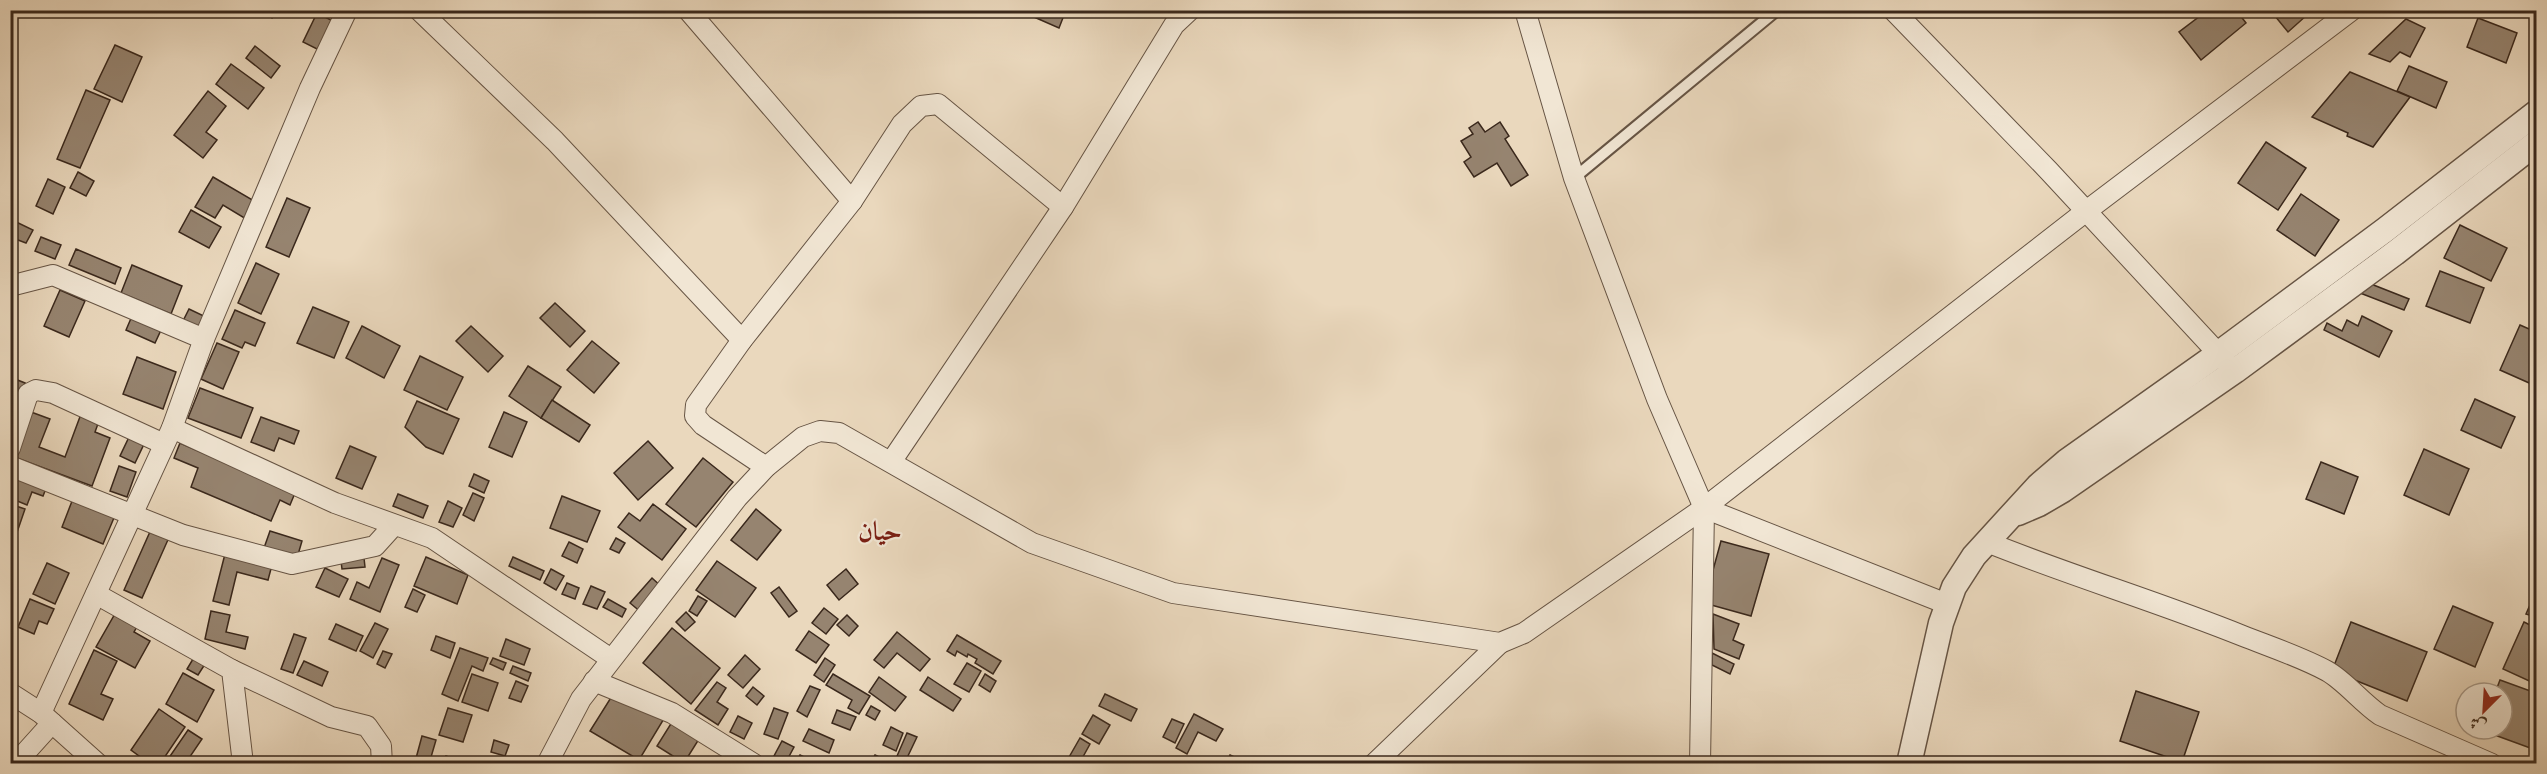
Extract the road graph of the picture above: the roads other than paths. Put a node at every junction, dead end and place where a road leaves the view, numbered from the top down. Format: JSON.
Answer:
{"nodes":[{"id":1,"x":347,"y":10,"type":"edge"},
{"id":2,"x":419,"y":10,"type":"edge"},
{"id":3,"x":688,"y":10,"type":"edge"},
{"id":4,"x":1190,"y":10,"type":"edge"},
{"id":5,"x":1525,"y":10,"type":"edge"},
{"id":6,"x":1777,"y":10,"type":"edge"},
{"id":7,"x":1893,"y":10,"type":"edge"},
{"id":8,"x":2352,"y":10,"type":"edge"},
{"id":9,"x":2536,"y":113,"type":"edge"},
{"id":10,"x":2536,"y":143,"type":"edge"},
{"id":11,"x":1574,"y":178,"type":"junction"},
{"id":12,"x":852,"y":201,"type":"junction"},
{"id":13,"x":1063,"y":207,"type":"junction"},
{"id":14,"x":2085,"y":212,"type":"junction"},
{"id":15,"x":10,"y":286,"type":"edge"},
{"id":16,"x":204,"y":339,"type":"junction"},
{"id":17,"x":742,"y":340,"type":"junction"},
{"id":18,"x":2227,"y":363,"type":"junction"},
{"id":19,"x":168,"y":436,"type":"junction"},
{"id":20,"x":10,"y":448,"type":"edge"},
{"id":21,"x":891,"y":462,"type":"junction"},
{"id":22,"x":10,"y":466,"type":"edge"},
{"id":23,"x":766,"y":467,"type":"junction"},
{"id":24,"x":1704,"y":508,"type":"junction"},
{"id":25,"x":132,"y":514,"type":"junction"},
{"id":26,"x":394,"y":525,"type":"junction"},
{"id":27,"x":1987,"y":542,"type":"junction"},
{"id":28,"x":96,"y":594,"type":"junction"},
{"id":29,"x":1947,"y":604,"type":"junction"},
{"id":30,"x":1500,"y":643,"type":"junction"},
{"id":31,"x":610,"y":659,"type":"junction"},
{"id":32,"x":232,"y":670,"type":"junction"},
{"id":33,"x":594,"y":681,"type":"junction"},
{"id":34,"x":10,"y":693,"type":"edge"},
{"id":35,"x":47,"y":718,"type":"junction"},
{"id":36,"x":15,"y":764,"type":"edge"},
{"id":37,"x":98,"y":764,"type":"edge"},
{"id":38,"x":243,"y":764,"type":"edge"},
{"id":39,"x":382,"y":764,"type":"edge"},
{"id":40,"x":547,"y":764,"type":"edge"},
{"id":41,"x":754,"y":764,"type":"edge"},
{"id":42,"x":1374,"y":764,"type":"edge"},
{"id":43,"x":1700,"y":764,"type":"edge"},
{"id":44,"x":1909,"y":764,"type":"edge"},
{"id":45,"x":2492,"y":764,"type":"edge"}],
"edges":[{"from":1,"to":16,"type":"street"},
{"from":2,"to":17,"type":"street"},
{"from":3,"to":12,"type":"street"},
{"from":4,"to":13,"type":"street"},
{"from":5,"to":11,"type":"street"},
{"from":6,"to":11,"type":"lane"},
{"from":7,"to":14,"type":"street"},
{"from":8,"to":14,"type":"street"},
{"from":9,"to":18,"type":"street"},
{"from":10,"to":18,"type":"street"},
{"from":11,"to":24,"type":"street"},
{"from":12,"to":13,"type":"street"},
{"from":12,"to":17,"type":"street"},
{"from":13,"to":21,"type":"street"},
{"from":14,"to":18,"type":"street"},
{"from":14,"to":24,"type":"street"},
{"from":15,"to":16,"type":"street"},
{"from":16,"to":19,"type":"street"},
{"from":17,"to":23,"type":"street"},
{"from":18,"to":27,"type":"street"},
{"from":19,"to":20,"type":"street"},
{"from":19,"to":25,"type":"street"},
{"from":19,"to":26,"type":"street"},
{"from":21,"to":23,"type":"street"},
{"from":21,"to":30,"type":"street"},
{"from":22,"to":25,"type":"street"},
{"from":23,"to":31,"type":"street"},
{"from":24,"to":29,"type":"street"},
{"from":24,"to":30,"type":"street"},
{"from":24,"to":43,"type":"street"},
{"from":25,"to":26,"type":"street"},
{"from":25,"to":28,"type":"street"},
{"from":26,"to":31,"type":"street"},
{"from":27,"to":29,"type":"street"},
{"from":27,"to":45,"type":"street"},
{"from":28,"to":32,"type":"street"},
{"from":28,"to":35,"type":"street"},
{"from":29,"to":44,"type":"street"},
{"from":30,"to":42,"type":"street"},
{"from":31,"to":33,"type":"street"},
{"from":32,"to":38,"type":"street"},
{"from":32,"to":39,"type":"street"},
{"from":33,"to":40,"type":"street"},
{"from":33,"to":41,"type":"street"},
{"from":34,"to":35,"type":"street"},
{"from":35,"to":36,"type":"street"},
{"from":35,"to":37,"type":"street"}]}
